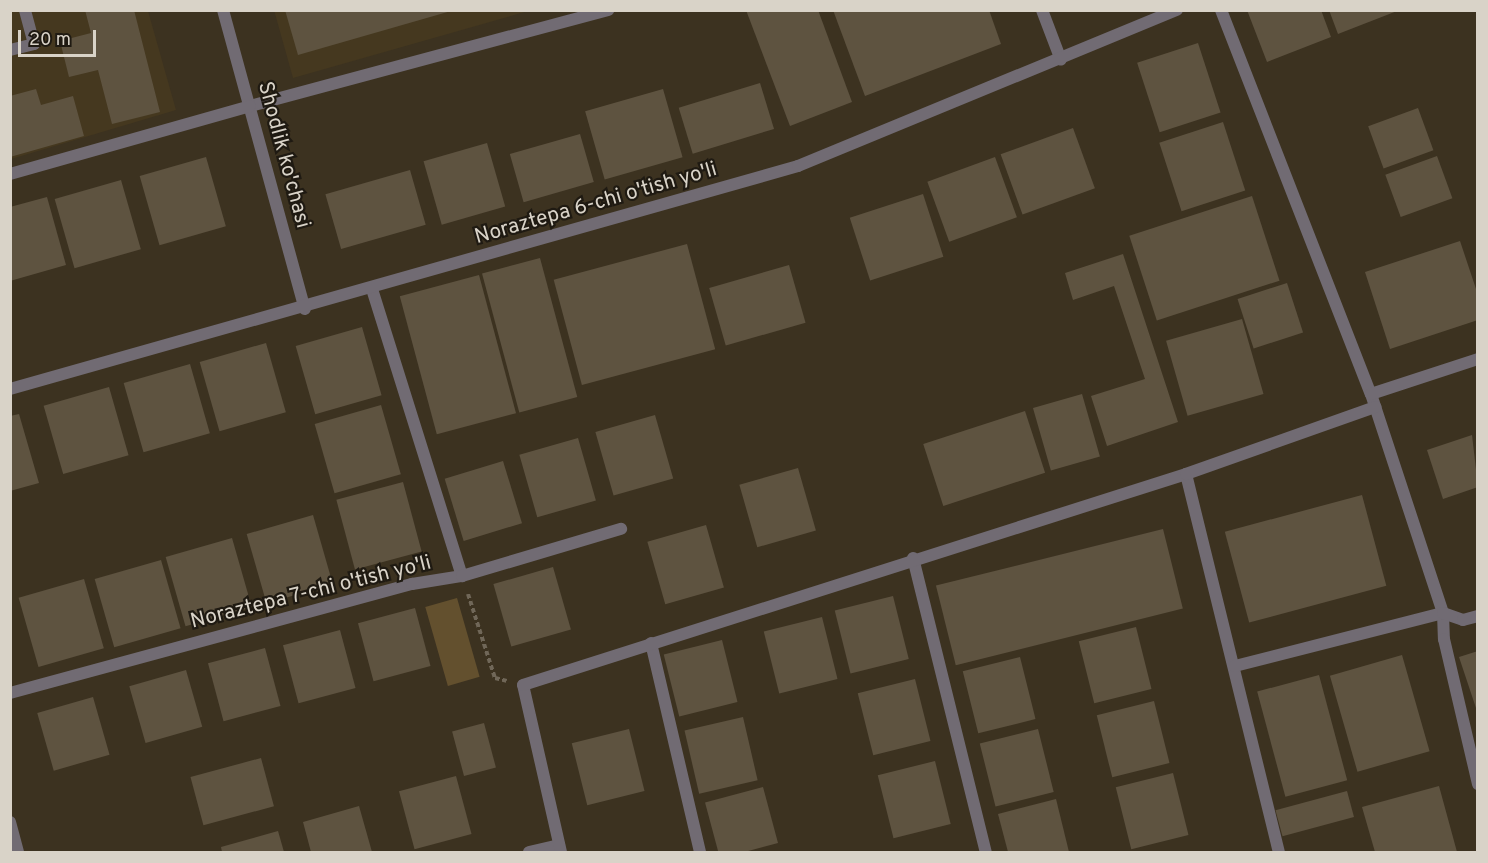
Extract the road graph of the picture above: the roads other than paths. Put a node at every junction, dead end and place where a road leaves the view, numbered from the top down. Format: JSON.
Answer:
{"nodes":[{"id":1,"x":25,"y":10,"type":"edge"},
{"id":2,"x":223,"y":10,"type":"edge"},
{"id":3,"x":608,"y":10,"type":"edge"},
{"id":4,"x":1042,"y":10,"type":"edge"},
{"id":5,"x":1177,"y":10,"type":"edge"},
{"id":6,"x":1221,"y":10,"type":"edge"},
{"id":7,"x":10,"y":50,"type":"edge"},
{"id":8,"x":1061,"y":60,"type":"junction"},
{"id":9,"x":250,"y":106,"type":"junction"},
{"id":10,"x":10,"y":174,"type":"edge"},
{"id":11,"x":372,"y":289,"type":"junction"},
{"id":12,"x":304,"y":309,"type":"junction"},
{"id":13,"x":1478,"y":359,"type":"edge"},
{"id":14,"x":10,"y":389,"type":"edge"},
{"id":15,"x":1371,"y":394,"type":"junction"},
{"id":16,"x":1375,"y":407,"type":"junction"},
{"id":17,"x":1186,"y":474,"type":"junction"},
{"id":18,"x":621,"y":529,"type":"dead end"},
{"id":19,"x":913,"y":558,"type":"junction"},
{"id":20,"x":462,"y":576,"type":"junction"},
{"id":21,"x":1443,"y":613,"type":"junction"},
{"id":22,"x":1478,"y":616,"type":"edge"},
{"id":23,"x":651,"y":643,"type":"junction"},
{"id":24,"x":1235,"y":666,"type":"junction"},
{"id":25,"x":10,"y":693,"type":"edge"},
{"id":26,"x":1478,"y":784,"type":"edge"},
{"id":27,"x":10,"y":822,"type":"edge"},
{"id":28,"x":560,"y":849,"type":"edge"},
{"id":29,"x":18,"y":852,"type":"edge"},
{"id":30,"x":529,"y":852,"type":"edge"},
{"id":31,"x":700,"y":852,"type":"edge"},
{"id":32,"x":986,"y":852,"type":"edge"},
{"id":33,"x":1279,"y":852,"type":"edge"}],
"edges":[{"from":1,"to":7,"type":"street"},
{"from":2,"to":9,"type":"street","name":"Shodlik ko'chasi"},
{"from":3,"to":9,"type":"street"},
{"from":4,"to":8,"type":"street"},
{"from":5,"to":8,"type":"street","name":"Noraztepa 6-chi o'tish yo'li"},
{"from":6,"to":15,"type":"street"},
{"from":8,"to":11,"type":"street","name":"Noraztepa 6-chi o'tish yo'li"},
{"from":9,"to":10,"type":"street"},
{"from":9,"to":12,"type":"street","name":"Shodlik ko'chasi"},
{"from":11,"to":12,"type":"street","name":"Noraztepa 6-chi o'tish yo'li"},
{"from":11,"to":20,"type":"street"},
{"from":12,"to":14,"type":"street","name":"Noraztepa 6-chi o'tish yo'li"},
{"from":13,"to":15,"type":"street"},
{"from":15,"to":16,"type":"street"},
{"from":16,"to":17,"type":"street"},
{"from":16,"to":21,"type":"street"},
{"from":17,"to":19,"type":"street"},
{"from":17,"to":24,"type":"street"},
{"from":18,"to":20,"type":"street","name":"Noraztepa 7-chi o'tish yo'li"},
{"from":19,"to":23,"type":"street"},
{"from":19,"to":32,"type":"street"},
{"from":20,"to":25,"type":"street","name":"Noraztepa 7-chi o'tish yo'li"},
{"from":21,"to":22,"type":"street"},
{"from":21,"to":24,"type":"street"},
{"from":21,"to":26,"type":"street"},
{"from":23,"to":28,"type":"street"},
{"from":23,"to":31,"type":"street"},
{"from":24,"to":33,"type":"street"},
{"from":27,"to":29,"type":"street"},
{"from":28,"to":30,"type":"street"}]}
